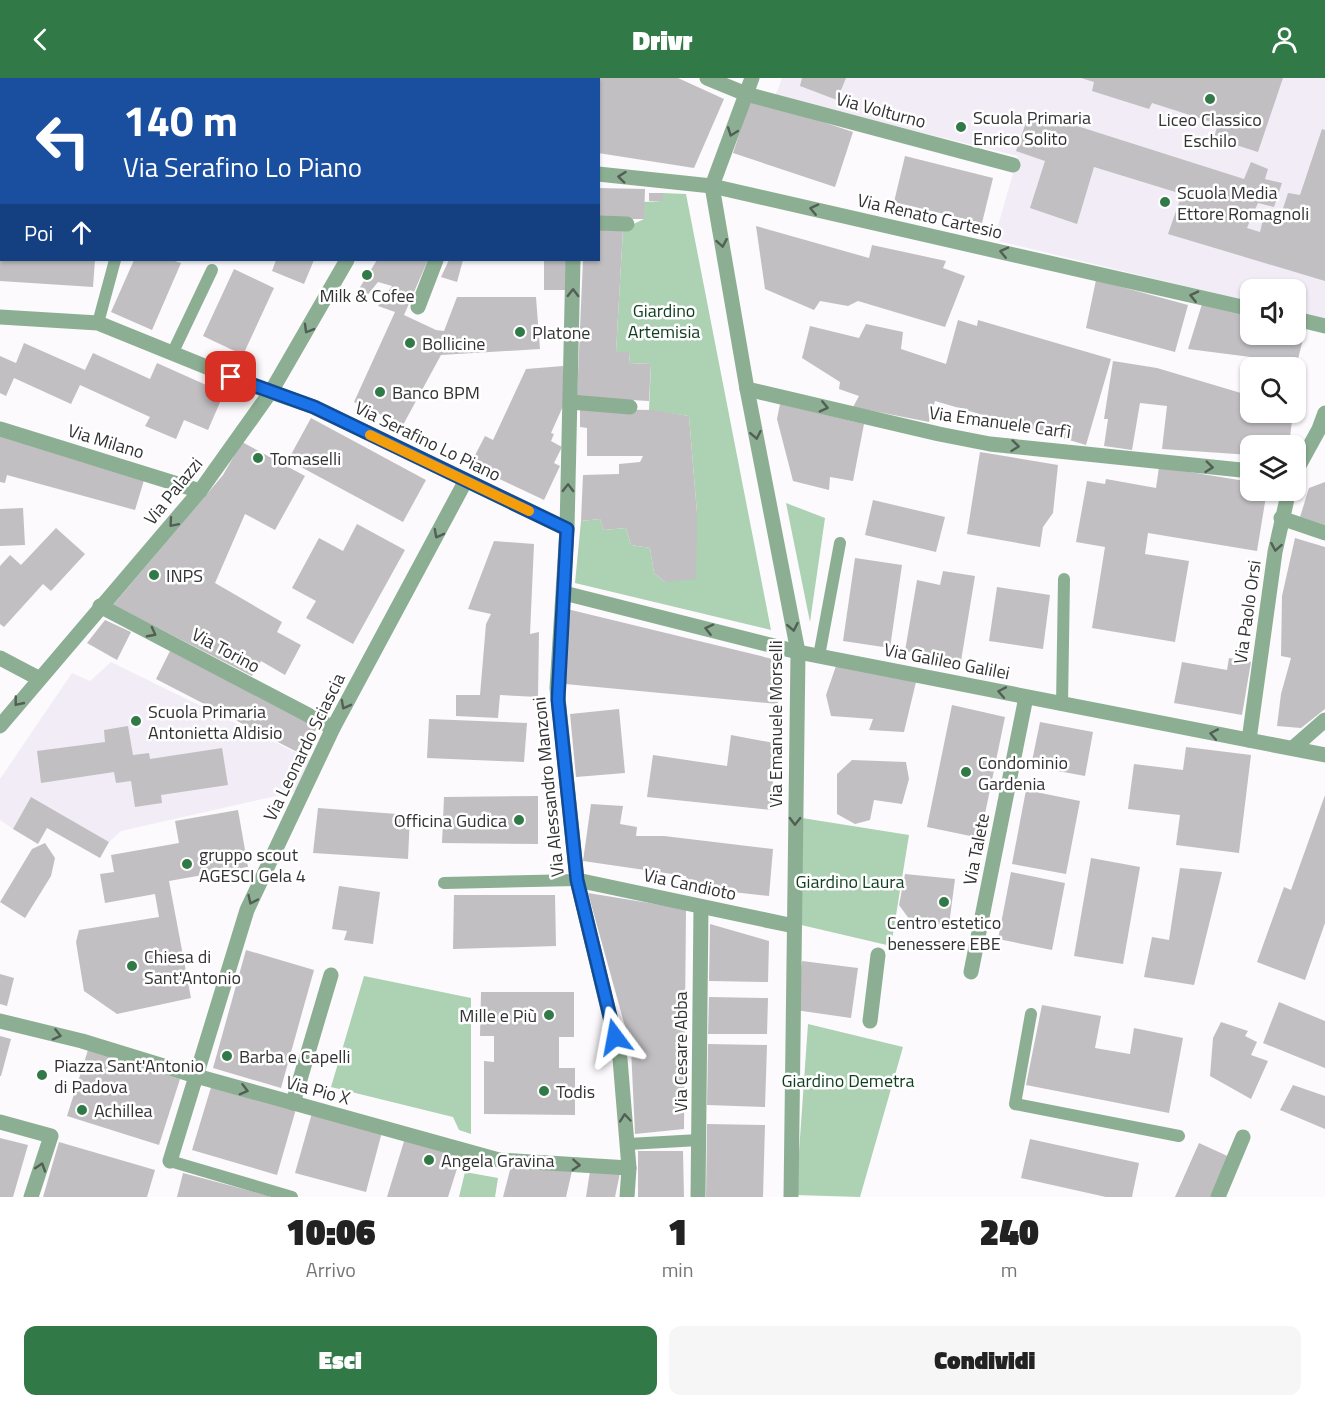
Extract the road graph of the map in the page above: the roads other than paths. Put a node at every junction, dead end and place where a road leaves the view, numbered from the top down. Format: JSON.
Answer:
{"nodes":[{"id":1,"x":707,"y":78,"type":"edge"},
{"id":2,"x":752,"y":78,"type":"edge"},
{"id":3,"x":746,"y":94,"type":"junction"},
{"id":4,"x":1013,"y":165,"type":"dead end"},
{"id":5,"x":600,"y":174,"type":"edge"},
{"id":6,"x":712,"y":186,"type":"junction"},
{"id":7,"x":600,"y":223,"type":"edge"},
{"id":8,"x":627,"y":224,"type":"dead end"},
{"id":9,"x":115,"y":261,"type":"edge"},
{"id":10,"x":346,"y":261,"type":"edge"},
{"id":11,"x":436,"y":261,"type":"edge"},
{"id":12,"x":573,"y":261,"type":"edge"},
{"id":13,"x":212,"y":270,"type":"dead end"},
{"id":14,"x":1240,"y":306,"type":"edge"},
{"id":15,"x":417,"y":307,"type":"dead end"},
{"id":16,"x":0,"y":317,"type":"edge"},
{"id":17,"x":1306,"y":321,"type":"edge"},
{"id":18,"x":98,"y":323,"type":"junction"},
{"id":19,"x":1325,"y":326,"type":"edge"},
{"id":20,"x":172,"y":354,"type":"junction"},
{"id":21,"x":747,"y":389,"type":"junction"},
{"id":22,"x":272,"y":390,"type":"junction"},
{"id":23,"x":570,"y":402,"type":"junction"},
{"id":24,"x":630,"y":407,"type":"dead end"},
{"id":25,"x":1325,"y":413,"type":"edge"},
{"id":26,"x":0,"y":429,"type":"edge"},
{"id":27,"x":1306,"y":453,"type":"edge"},
{"id":28,"x":1240,"y":470,"type":"edge"},
{"id":29,"x":465,"y":482,"type":"junction"},
{"id":30,"x":200,"y":490,"type":"junction"},
{"id":31,"x":1286,"y":501,"type":"edge"},
{"id":32,"x":1281,"y":518,"type":"junction"},
{"id":33,"x":567,"y":529,"type":"junction"},
{"id":34,"x":1325,"y":533,"type":"edge"},
{"id":35,"x":840,"y":543,"type":"dead end"},
{"id":36,"x":1065,"y":579,"type":"dead end"},
{"id":37,"x":564,"y":593,"type":"junction"},
{"id":38,"x":100,"y":606,"type":"junction"},
{"id":39,"x":798,"y":651,"type":"junction"},
{"id":40,"x":819,"y":656,"type":"junction"},
{"id":41,"x":0,"y":658,"type":"edge"},
{"id":42,"x":38,"y":678,"type":"junction"},
{"id":43,"x":1026,"y":697,"type":"junction"},
{"id":44,"x":1062,"y":705,"type":"junction"},
{"id":45,"x":1325,"y":720,"type":"edge"},
{"id":46,"x":0,"y":726,"type":"edge"},
{"id":47,"x":333,"y":728,"type":"junction"},
{"id":48,"x":1249,"y":740,"type":"junction"},
{"id":49,"x":1293,"y":748,"type":"junction"},
{"id":50,"x":1325,"y":755,"type":"edge"},
{"id":51,"x":577,"y":880,"type":"junction"},
{"id":52,"x":444,"y":883,"type":"dead end"},
{"id":53,"x":701,"y":907,"type":"junction"},
{"id":54,"x":794,"y":926,"type":"junction"},
{"id":55,"x":878,"y":955,"type":"dead end"},
{"id":56,"x":971,"y":972,"type":"dead end"},
{"id":57,"x":331,"y":975,"type":"dead end"},
{"id":58,"x":1031,"y":1014,"type":"dead end"},
{"id":59,"x":0,"y":1021,"type":"edge"},
{"id":60,"x":870,"y":1021,"type":"dead end"},
{"id":61,"x":196,"y":1076,"type":"junction"},
{"id":62,"x":293,"y":1103,"type":"junction"},
{"id":63,"x":0,"y":1122,"type":"edge"},
{"id":64,"x":1179,"y":1136,"type":"dead end"},
{"id":65,"x":1243,"y":1137,"type":"dead end"},
{"id":66,"x":699,"y":1140,"type":"junction"},
{"id":67,"x":628,"y":1144,"type":"junction"},
{"id":68,"x":170,"y":1161,"type":"joint"},
{"id":69,"x":629,"y":1168,"type":"junction"},
{"id":70,"x":31,"y":1197,"type":"edge"},
{"id":71,"x":292,"y":1197,"type":"edge"},
{"id":72,"x":627,"y":1197,"type":"edge"},
{"id":73,"x":698,"y":1197,"type":"edge"},
{"id":74,"x":790,"y":1197,"type":"edge"},
{"id":75,"x":1218,"y":1197,"type":"edge"}],
"edges":[{"from":1,"to":3,"type":"street","name":"Via Volturno"},
{"from":2,"to":3,"type":"street"},
{"from":3,"to":4,"type":"street","name":"Via Volturno"},
{"from":3,"to":6,"type":"street","one_way":true},
{"from":6,"to":5,"type":"street","name":"Via Renato Cartesio","one_way":true},
{"from":14,"to":6,"type":"street","name":"Via Renato Cartesio","one_way":true},
{"from":6,"to":21,"type":"street","name":"Via Emanuele Morselli","one_way":true},
{"from":7,"to":8,"type":"street"},
{"from":9,"to":18,"type":"lane"},
{"from":10,"to":22,"type":"street","name":"Via Palazzi","one_way":true},
{"from":11,"to":15,"type":"street"},
{"from":23,"to":12,"type":"street","name":"Via Alessandro Manzoni","one_way":true},
{"from":13,"to":20,"type":"lane"},
{"from":16,"to":18,"type":"street","name":"Via Serafino Lo Piano"},
{"from":17,"to":19,"type":"street"},
{"from":18,"to":20,"type":"street","name":"Via Serafino Lo Piano"},
{"from":20,"to":22,"type":"street","name":"Via Serafino Lo Piano"},
{"from":21,"to":28,"type":"street","name":"Via Emanuele Carfì","one_way":true},
{"from":21,"to":39,"type":"street","name":"Via Emanuele Morselli","one_way":true},
{"from":22,"to":29,"type":"street","name":"Via Serafino Lo Piano"},
{"from":22,"to":30,"type":"street","name":"Via Palazzi"},
{"from":23,"to":24,"type":"street"},
{"from":33,"to":23,"type":"street","name":"Via Alessandro Manzoni","one_way":true},
{"from":25,"to":27,"type":"street"},
{"from":26,"to":30,"type":"street","name":"Via Milano"},
{"from":29,"to":33,"type":"street","name":"Via Serafino Lo Piano"},
{"from":29,"to":47,"type":"street","name":"Via Leonardo Sciascia","one_way":true},
{"from":30,"to":38,"type":"street","name":"Via Palazzi","one_way":true},
{"from":31,"to":32,"type":"street","name":"Via Paolo Orsi"},
{"from":32,"to":34,"type":"street"},
{"from":32,"to":48,"type":"street","name":"Via Paolo Orsi","one_way":true},
{"from":33,"to":37,"type":"street","name":"Via Alessandro Manzoni"},
{"from":35,"to":40,"type":"lane"},
{"from":36,"to":44,"type":"lane"},
{"from":39,"to":37,"type":"street","name":"Via Galileo Galilei","one_way":true},
{"from":37,"to":51,"type":"street","name":"Via Alessandro Manzoni"},
{"from":38,"to":42,"type":"street","name":"Via Palazzi"},
{"from":38,"to":47,"type":"street","name":"Via Torino","one_way":true},
{"from":39,"to":40,"type":"street","name":"Via Galileo Galilei"},
{"from":39,"to":54,"type":"street","name":"Via Emanuele Morselli","one_way":true},
{"from":43,"to":40,"type":"street","name":"Via Galileo Galilei","one_way":true},
{"from":41,"to":42,"type":"street"},
{"from":42,"to":46,"type":"street","name":"Via Palazzi","one_way":true},
{"from":43,"to":44,"type":"street","name":"Via Galileo Galilei"},
{"from":43,"to":56,"type":"street","name":"Via Talete"},
{"from":48,"to":44,"type":"street","name":"Via Galileo Galilei","one_way":true},
{"from":45,"to":49,"type":"street"},
{"from":47,"to":61,"type":"street","name":"Via Leonardo Sciascia","one_way":true},
{"from":48,"to":49,"type":"street","name":"Via Galileo Galilei"},
{"from":49,"to":50,"type":"street","name":"Via Galileo Galilei"},
{"from":51,"to":52,"type":"lane"},
{"from":51,"to":53,"type":"street","name":"Via Candioto"},
{"from":67,"to":51,"type":"street","name":"Via Alessandro Manzoni","one_way":true},
{"from":53,"to":54,"type":"street","name":"Via Candioto"},
{"from":53,"to":66,"type":"street","name":"Via Cesare Abba"},
{"from":54,"to":74,"type":"street","name":"Via Emanuele Morselli"},
{"from":55,"to":60,"type":"street"},
{"from":57,"to":62,"type":"street"},
{"from":58,"to":64,"type":"lane"},
{"from":59,"to":61,"type":"street","name":"Via Pio X","one_way":true},
{"from":61,"to":62,"type":"street","name":"Via Pio X","one_way":true},
{"from":61,"to":68,"type":"street","name":"Via Leonardo Sciascia"},
{"from":62,"to":69,"type":"street","name":"Via Pio X","one_way":true},
{"from":70,"to":63,"type":"street","one_way":true},
{"from":65,"to":75,"type":"street"},
{"from":66,"to":67,"type":"lane"},
{"from":66,"to":73,"type":"street","name":"Via Cesare Abba"},
{"from":67,"to":69,"type":"street","name":"Via Alessandro Manzoni"},
{"from":68,"to":71,"type":"lane","name":"Via Leonardo Sciascia"},
{"from":69,"to":72,"type":"street","name":"Via Alessandro Manzoni"}]}
